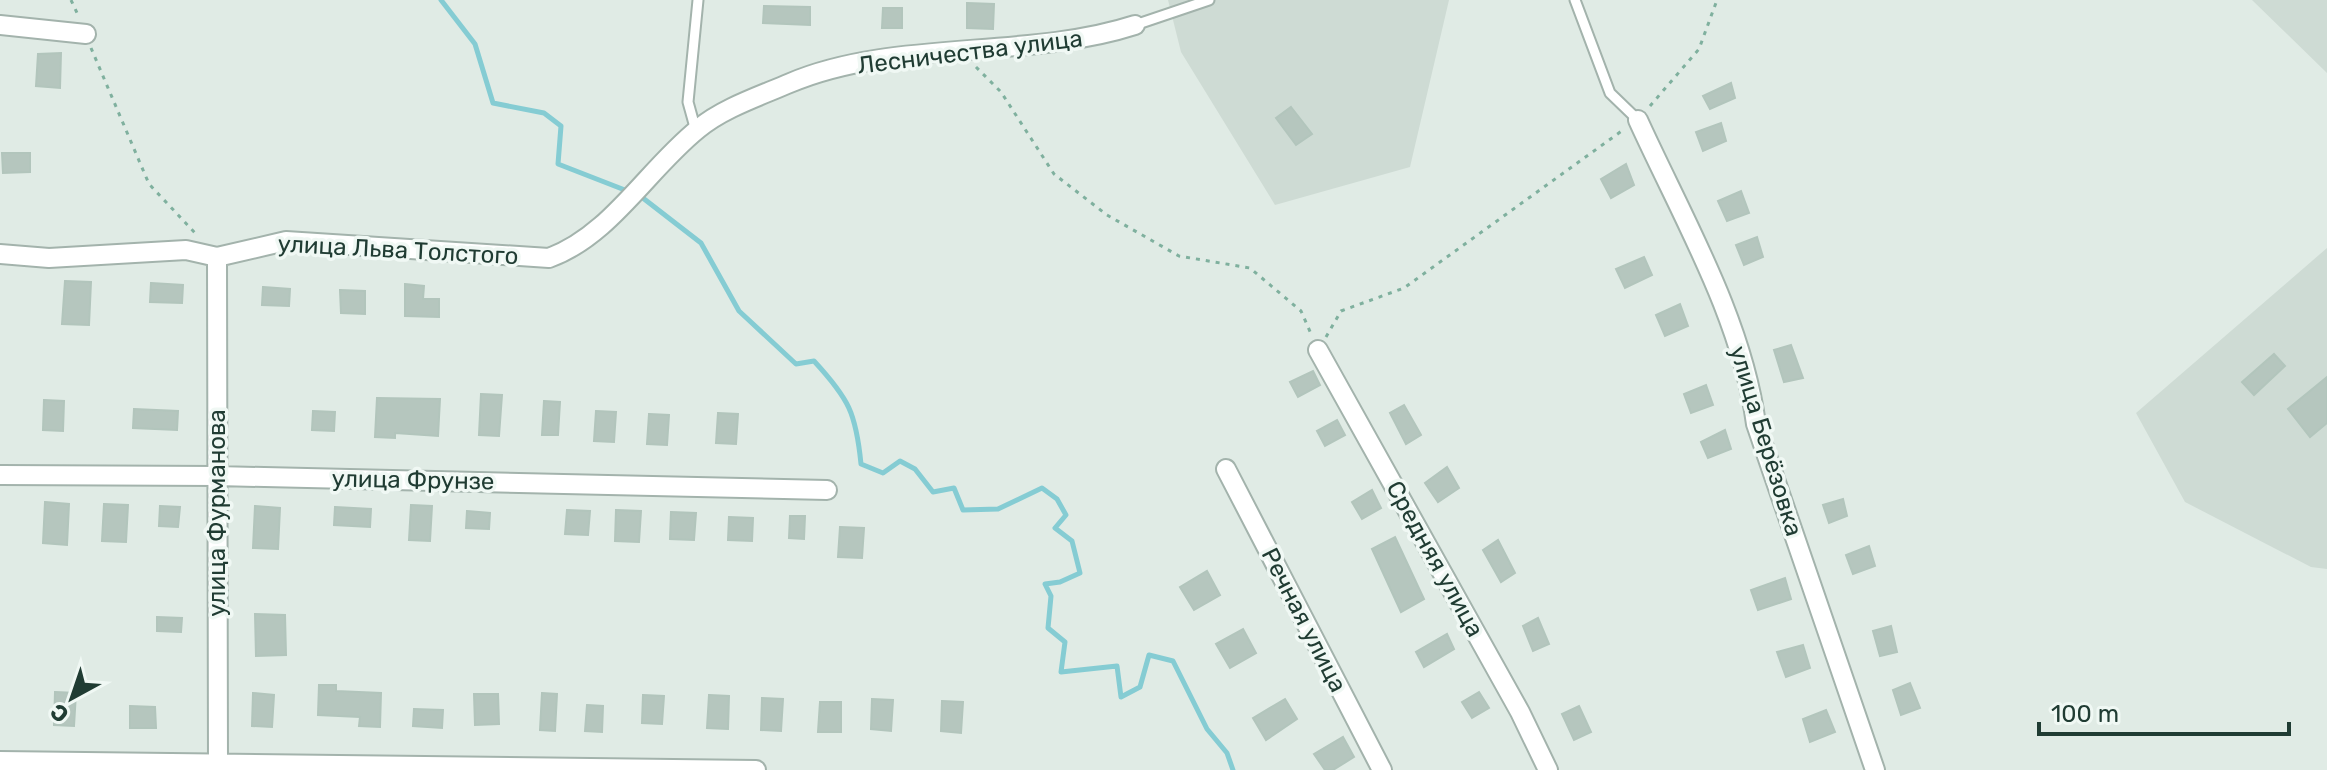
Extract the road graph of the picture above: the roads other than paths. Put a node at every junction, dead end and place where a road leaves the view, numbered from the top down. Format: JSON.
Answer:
{"nodes":[{"id":1,"x":698,"y":0,"type":"edge"},
{"id":2,"x":1209,"y":0,"type":"edge"},
{"id":3,"x":1575,"y":0,"type":"edge"},
{"id":4,"x":0,"y":25,"type":"edge"},
{"id":5,"x":1135,"y":25,"type":"joint"},
{"id":6,"x":86,"y":34,"type":"road end"},
{"id":7,"x":1638,"y":120,"type":"joint"},
{"id":8,"x":696,"y":131,"type":"junction"},
{"id":9,"x":644,"y":179,"type":"joint"},
{"id":10,"x":0,"y":254,"type":"edge"},
{"id":11,"x":217,"y":257,"type":"junction"},
{"id":12,"x":1318,"y":350,"type":"road end"},
{"id":13,"x":1226,"y":469,"type":"dead end"},
{"id":14,"x":0,"y":475,"type":"edge"},
{"id":15,"x":217,"y":476,"type":"junction"},
{"id":16,"x":827,"y":490,"type":"dead end"},
{"id":17,"x":0,"y":761,"type":"edge"},
{"id":18,"x":218,"y":766,"type":"edge"},
{"id":19,"x":756,"y":770,"type":"edge"},
{"id":20,"x":1382,"y":770,"type":"edge"},
{"id":21,"x":1548,"y":770,"type":"edge"},
{"id":22,"x":1875,"y":770,"type":"edge"}],
"edges":[{"from":1,"to":8,"type":"lane"},
{"from":2,"to":5,"type":"lane"},
{"from":3,"to":7,"type":"lane"},
{"from":4,"to":6,"type":"street"},
{"from":5,"to":8,"type":"street","name":"Лесничества улица"},
{"from":7,"to":22,"type":"street","name":"улица Берёзовка"},
{"from":8,"to":9,"type":"street","name":"Лесничества улица"},
{"from":9,"to":11,"type":"street","name":"улица Льва Толстого"},
{"from":10,"to":11,"type":"street","name":"улица Льва Толстого"},
{"from":11,"to":15,"type":"street","name":"улица Фурманова"},
{"from":12,"to":21,"type":"street","name":"Средняя улица"},
{"from":13,"to":20,"type":"street","name":"Речная улица"},
{"from":14,"to":15,"type":"street","name":"улица Фрунзе"},
{"from":15,"to":16,"type":"street","name":"улица Фрунзе"},
{"from":15,"to":18,"type":"street","name":"улица Фурманова"},
{"from":17,"to":18,"type":"street"},
{"from":18,"to":19,"type":"street"}]}
